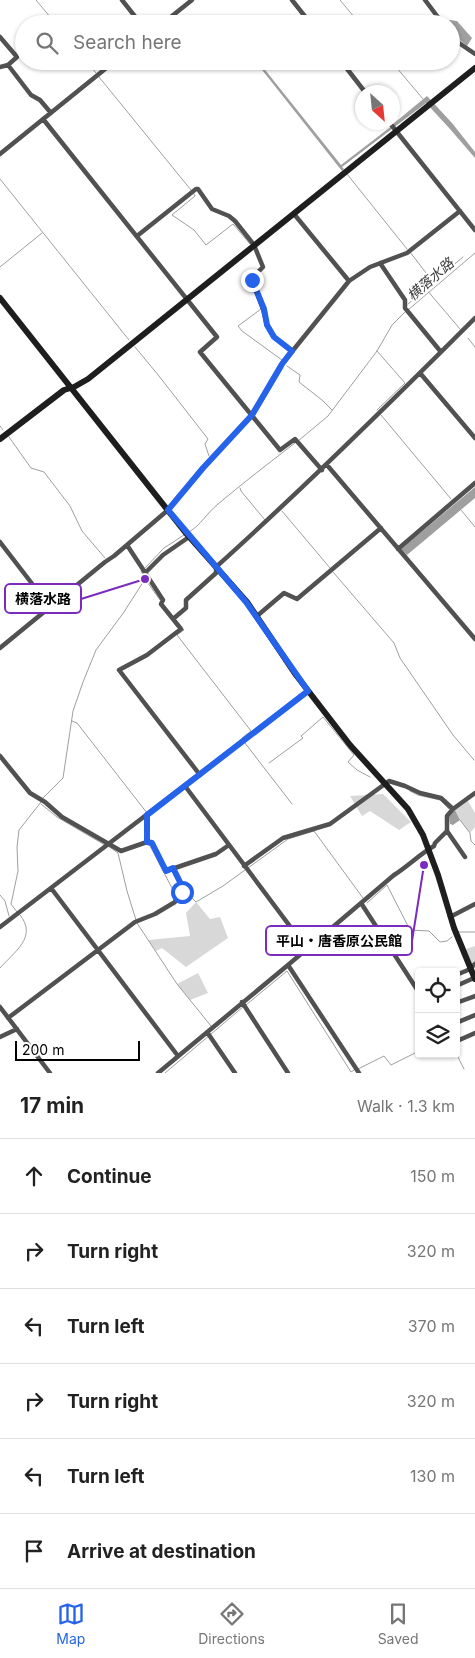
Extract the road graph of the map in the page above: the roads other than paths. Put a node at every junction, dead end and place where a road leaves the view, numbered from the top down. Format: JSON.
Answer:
{"nodes":[{"id":1,"x":122,"y":0,"type":"edge"},
{"id":2,"x":192,"y":0,"type":"edge"},
{"id":3,"x":292,"y":0,"type":"edge"},
{"id":4,"x":424,"y":0,"type":"edge"},
{"id":5,"x":134,"y":15,"type":"edge"},
{"id":6,"x":173,"y":15,"type":"edge"},
{"id":7,"x":304,"y":15,"type":"edge"},
{"id":8,"x":436,"y":15,"type":"edge"},
{"id":9,"x":0,"y":37,"type":"edge"},
{"id":10,"x":460,"y":44,"type":"edge"},
{"id":11,"x":475,"y":54,"type":"edge"},
{"id":12,"x":15,"y":55,"type":"edge"},
{"id":13,"x":15,"y":59,"type":"edge"},
{"id":14,"x":8,"y":65,"type":"junction"},
{"id":15,"x":0,"y":67,"type":"edge"},
{"id":16,"x":475,"y":68,"type":"edge"},
{"id":17,"x":104,"y":70,"type":"edge"},
{"id":18,"x":348,"y":70,"type":"edge"},
{"id":19,"x":360,"y":85,"type":"edge"},
{"id":20,"x":51,"y":113,"type":"junction"},
{"id":21,"x":43,"y":119,"type":"junction"},
{"id":22,"x":396,"y":131,"type":"junction"},
{"id":23,"x":0,"y":154,"type":"edge"},
{"id":24,"x":460,"y":211,"type":"junction"},
{"id":25,"x":294,"y":214,"type":"junction"},
{"id":26,"x":475,"y":230,"type":"edge"},
{"id":27,"x":136,"y":236,"type":"junction"},
{"id":28,"x":254,"y":245,"type":"junction"},
{"id":29,"x":380,"y":263,"type":"junction"},
{"id":30,"x":349,"y":281,"type":"junction"},
{"id":31,"x":0,"y":298,"type":"edge"},
{"id":32,"x":187,"y":299,"type":"junction"},
{"id":33,"x":475,"y":318,"type":"edge"},
{"id":34,"x":292,"y":351,"type":"junction"},
{"id":35,"x":441,"y":352,"type":"junction"},
{"id":36,"x":420,"y":373,"type":"junction"},
{"id":37,"x":71,"y":388,"type":"junction"},
{"id":38,"x":252,"y":415,"type":"junction"},
{"id":39,"x":475,"y":438,"type":"edge"},
{"id":40,"x":0,"y":439,"type":"edge"},
{"id":41,"x":327,"y":465,"type":"junction"},
{"id":42,"x":322,"y":470,"type":"junction"},
{"id":43,"x":475,"y":484,"type":"edge"},
{"id":44,"x":168,"y":510,"type":"junction"},
{"id":45,"x":381,"y":528,"type":"junction"},
{"id":46,"x":187,"y":535,"type":"junction"},
{"id":47,"x":0,"y":542,"type":"edge"},
{"id":48,"x":127,"y":545,"type":"junction"},
{"id":49,"x":398,"y":549,"type":"junction"},
{"id":50,"x":216,"y":567,"type":"junction"},
{"id":51,"x":143,"y":570,"type":"junction"},
{"id":52,"x":50,"y":607,"type":"junction"},
{"id":53,"x":257,"y":616,"type":"junction"},
{"id":54,"x":173,"y":619,"type":"junction"},
{"id":55,"x":475,"y":639,"type":"edge"},
{"id":56,"x":0,"y":648,"type":"edge"},
{"id":57,"x":308,"y":691,"type":"junction"},
{"id":58,"x":0,"y":756,"type":"edge"},
{"id":59,"x":200,"y":775,"type":"junction"},
{"id":60,"x":385,"y":784,"type":"junction"},
{"id":61,"x":185,"y":786,"type":"junction"},
{"id":62,"x":475,"y":793,"type":"edge"},
{"id":63,"x":453,"y":809,"type":"junction"},
{"id":64,"x":149,"y":814,"type":"junction"},
{"id":65,"x":447,"y":830,"type":"junction"},
{"id":66,"x":147,"y":842,"type":"junction"},
{"id":67,"x":107,"y":845,"type":"junction"},
{"id":68,"x":229,"y":845,"type":"junction"},
{"id":69,"x":428,"y":849,"type":"junction"},
{"id":70,"x":465,"y":856,"type":"dead end"},
{"id":71,"x":244,"y":866,"type":"junction"},
{"id":72,"x":173,"y":868,"type":"junction"},
{"id":73,"x":51,"y":888,"type":"junction"},
{"id":74,"x":361,"y":903,"type":"junction"},
{"id":75,"x":475,"y":904,"type":"edge"},
{"id":76,"x":450,"y":917,"type":"junction"},
{"id":77,"x":0,"y":927,"type":"edge"},
{"id":78,"x":307,"y":949,"type":"junction"},
{"id":79,"x":98,"y":951,"type":"junction"},
{"id":80,"x":288,"y":965,"type":"junction"},
{"id":81,"x":473,"y":966,"type":"edge"},
{"id":82,"x":460,"y":973,"type":"edge"},
{"id":83,"x":475,"y":978,"type":"edge"},
{"id":84,"x":460,"y":984,"type":"edge"},
{"id":85,"x":415,"y":985,"type":"edge"},
{"id":86,"x":475,"y":996,"type":"edge"},
{"id":87,"x":242,"y":1002,"type":"junction"},
{"id":88,"x":460,"y":1002,"type":"edge"},
{"id":89,"x":0,"y":1006,"type":"edge"},
{"id":90,"x":475,"y":1015,"type":"edge"},
{"id":91,"x":8,"y":1018,"type":"junction"},
{"id":92,"x":460,"y":1021,"type":"edge"},
{"id":93,"x":17,"y":1029,"type":"junction"},
{"id":94,"x":207,"y":1032,"type":"junction"},
{"id":95,"x":475,"y":1033,"type":"edge"},
{"id":96,"x":0,"y":1037,"type":"edge"},
{"id":97,"x":460,"y":1040,"type":"edge"},
{"id":98,"x":178,"y":1056,"type":"junction"},
{"id":99,"x":357,"y":1070,"type":"edge"},
{"id":100,"x":50,"y":1073,"type":"edge"},
{"id":101,"x":158,"y":1073,"type":"edge"},
{"id":102,"x":235,"y":1073,"type":"edge"},
{"id":103,"x":288,"y":1073,"type":"edge"}],
"edges":[{"from":1,"to":5,"type":"street"},
{"from":2,"to":6,"type":"street"},
{"from":3,"to":7,"type":"street"},
{"from":4,"to":8,"type":"street"},
{"from":9,"to":12,"type":"street"},
{"from":10,"to":11,"type":"street"},
{"from":13,"to":14,"type":"street"},
{"from":14,"to":15,"type":"street"},
{"from":14,"to":20,"type":"street"},
{"from":16,"to":22,"type":"street"},
{"from":17,"to":20,"type":"street"},
{"from":18,"to":19,"type":"street"},
{"from":20,"to":21,"type":"street"},
{"from":21,"to":23,"type":"street"},
{"from":21,"to":27,"type":"street"},
{"from":22,"to":24,"type":"street"},
{"from":22,"to":25,"type":"street"},
{"from":24,"to":26,"type":"street"},
{"from":24,"to":29,"type":"street"},
{"from":25,"to":28,"type":"street"},
{"from":25,"to":30,"type":"street"},
{"from":27,"to":28,"type":"street"},
{"from":27,"to":32,"type":"street"},
{"from":28,"to":32,"type":"street"},
{"from":28,"to":34,"type":"street"},
{"from":29,"to":30,"type":"street"},
{"from":29,"to":35,"type":"street"},
{"from":30,"to":34,"type":"street"},
{"from":31,"to":37,"type":"street"},
{"from":32,"to":37,"type":"street"},
{"from":32,"to":38,"type":"street"},
{"from":33,"to":35,"type":"street"},
{"from":34,"to":38,"type":"street"},
{"from":35,"to":36,"type":"street"},
{"from":36,"to":39,"type":"street"},
{"from":36,"to":41,"type":"street"},
{"from":37,"to":40,"type":"street"},
{"from":37,"to":44,"type":"street"},
{"from":38,"to":42,"type":"street"},
{"from":38,"to":44,"type":"street"},
{"from":41,"to":42,"type":"street"},
{"from":41,"to":45,"type":"street"},
{"from":42,"to":50,"type":"street"},
{"from":43,"to":49,"type":"street"},
{"from":44,"to":46,"type":"street"},
{"from":44,"to":48,"type":"street"},
{"from":45,"to":49,"type":"street"},
{"from":45,"to":53,"type":"street"},
{"from":46,"to":50,"type":"street"},
{"from":46,"to":51,"type":"street"},
{"from":47,"to":52,"type":"street"},
{"from":48,"to":51,"type":"street"},
{"from":48,"to":52,"type":"street"},
{"from":49,"to":55,"type":"street"},
{"from":50,"to":53,"type":"street"},
{"from":50,"to":54,"type":"street"},
{"from":51,"to":54,"type":"street"},
{"from":52,"to":56,"type":"street"},
{"from":53,"to":57,"type":"street"},
{"from":54,"to":59,"type":"street"},
{"from":57,"to":59,"type":"street"},
{"from":57,"to":60,"type":"street"},
{"from":58,"to":67,"type":"street"},
{"from":59,"to":61,"type":"street"},
{"from":60,"to":63,"type":"street"},
{"from":60,"to":69,"type":"street"},
{"from":60,"to":71,"type":"street"},
{"from":61,"to":64,"type":"street"},
{"from":61,"to":68,"type":"street"},
{"from":62,"to":63,"type":"street"},
{"from":63,"to":65,"type":"street"},
{"from":64,"to":66,"type":"street"},
{"from":64,"to":67,"type":"street"},
{"from":65,"to":69,"type":"street"},
{"from":65,"to":70,"type":"street"},
{"from":66,"to":67,"type":"street"},
{"from":66,"to":72,"type":"street"},
{"from":67,"to":73,"type":"street"},
{"from":68,"to":71,"type":"street"},
{"from":68,"to":72,"type":"street"},
{"from":69,"to":74,"type":"street"},
{"from":69,"to":76,"type":"street"},
{"from":71,"to":78,"type":"street"},
{"from":72,"to":79,"type":"street"},
{"from":73,"to":77,"type":"street"},
{"from":73,"to":79,"type":"street"},
{"from":74,"to":78,"type":"street"},
{"from":74,"to":85,"type":"street"},
{"from":75,"to":76,"type":"street"},
{"from":76,"to":81,"type":"street"},
{"from":78,"to":80,"type":"street"},
{"from":79,"to":91,"type":"street"},
{"from":79,"to":98,"type":"street"},
{"from":80,"to":87,"type":"street"},
{"from":80,"to":99,"type":"street"},
{"from":81,"to":82,"type":"street"},
{"from":81,"to":83,"type":"street"},
{"from":83,"to":84,"type":"street"},
{"from":86,"to":88,"type":"street"},
{"from":87,"to":94,"type":"street"},
{"from":87,"to":103,"type":"street"},
{"from":89,"to":91,"type":"street"},
{"from":90,"to":92,"type":"street"},
{"from":91,"to":93,"type":"street"},
{"from":93,"to":96,"type":"street"},
{"from":93,"to":100,"type":"street"},
{"from":94,"to":98,"type":"street"},
{"from":94,"to":102,"type":"street"},
{"from":95,"to":97,"type":"street"},
{"from":98,"to":101,"type":"street"}]}
